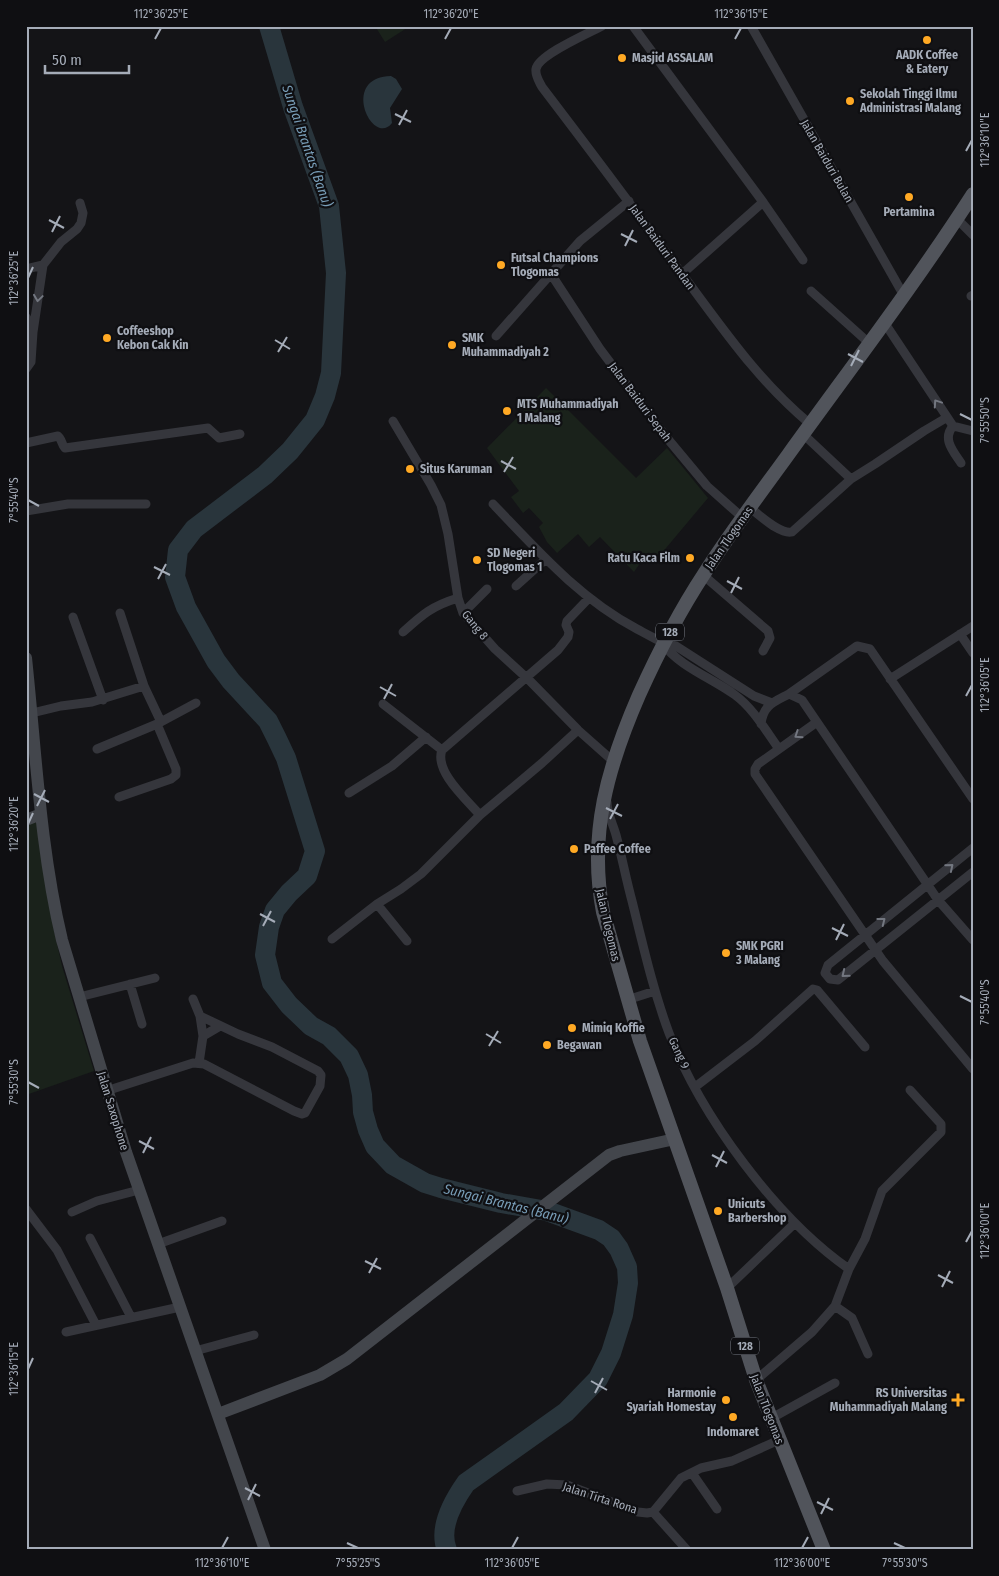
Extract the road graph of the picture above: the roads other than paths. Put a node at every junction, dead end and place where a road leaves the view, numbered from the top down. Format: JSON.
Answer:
{"nodes":[{"id":1,"x":602,"y":26,"type":"edge"},
{"id":2,"x":633,"y":26,"type":"edge"},
{"id":3,"x":751,"y":26,"type":"edge"},
{"id":4,"x":973,"y":194,"type":"edge"},
{"id":5,"x":629,"y":201,"type":"junction"},
{"id":6,"x":763,"y":202,"type":"junction"},
{"id":7,"x":80,"y":203,"type":"dead end"},
{"id":8,"x":957,"y":219,"type":"junction"},
{"id":9,"x":973,"y":236,"type":"edge"},
{"id":10,"x":802,"y":260,"type":"dead end"},
{"id":11,"x":44,"y":265,"type":"junction"},
{"id":12,"x":26,"y":269,"type":"edge"},
{"id":13,"x":551,"y":274,"type":"junction"},
{"id":14,"x":682,"y":274,"type":"junction"},
{"id":15,"x":812,"y":291,"type":"dead end"},
{"id":16,"x":903,"y":294,"type":"junction"},
{"id":17,"x":26,"y":317,"type":"edge"},
{"id":18,"x":884,"y":322,"type":"junction"},
{"id":19,"x":33,"y":332,"type":"junction"},
{"id":20,"x":496,"y":336,"type":"dead end"},
{"id":21,"x":869,"y":343,"type":"junction"},
{"id":22,"x":26,"y":369,"type":"edge"},
{"id":23,"x":946,"y":418,"type":"junction"},
{"id":24,"x":393,"y":421,"type":"dead end"},
{"id":25,"x":953,"y":426,"type":"junction"},
{"id":26,"x":806,"y":429,"type":"junction"},
{"id":27,"x":973,"y":431,"type":"edge"},
{"id":28,"x":240,"y":434,"type":"dead end"},
{"id":29,"x":26,"y":443,"type":"edge"},
{"id":30,"x":961,"y":463,"type":"dead end"},
{"id":31,"x":851,"y":479,"type":"junction"},
{"id":32,"x":146,"y":504,"type":"dead end"},
{"id":33,"x":494,"y":504,"type":"dead end"},
{"id":34,"x":26,"y":511,"type":"edge"},
{"id":35,"x":746,"y":513,"type":"junction"},
{"id":36,"x":546,"y":559,"type":"junction"},
{"id":37,"x":703,"y":575,"type":"junction"},
{"id":38,"x":516,"y":586,"type":"dead end"},
{"id":39,"x":487,"y":589,"type":"dead end"},
{"id":40,"x":458,"y":598,"type":"junction"},
{"id":41,"x":589,"y":598,"type":"junction"},
{"id":42,"x":120,"y":613,"type":"dead end"},
{"id":43,"x":464,"y":613,"type":"junction"},
{"id":44,"x":73,"y":617,"type":"dead end"},
{"id":45,"x":973,"y":626,"type":"edge"},
{"id":46,"x":403,"y":632,"type":"dead end"},
{"id":47,"x":960,"y":634,"type":"junction"},
{"id":48,"x":663,"y":644,"type":"junction"},
{"id":49,"x":763,"y":651,"type":"dead end"},
{"id":50,"x":973,"y":653,"type":"edge"},
{"id":51,"x":26,"y":658,"type":"edge"},
{"id":52,"x":526,"y":677,"type":"junction"},
{"id":53,"x":890,"y":678,"type":"junction"},
{"id":54,"x":804,"y":684,"type":"junction"},
{"id":55,"x":144,"y":686,"type":"junction"},
{"id":56,"x":739,"y":692,"type":"junction"},
{"id":57,"x":789,"y":694,"type":"junction"},
{"id":58,"x":103,"y":700,"type":"junction"},
{"id":59,"x":802,"y":700,"type":"junction"},
{"id":60,"x":196,"y":703,"type":"dead end"},
{"id":61,"x":772,"y":703,"type":"junction"},
{"id":62,"x":383,"y":704,"type":"dead end"},
{"id":63,"x":32,"y":713,"type":"junction"},
{"id":64,"x":159,"y":722,"type":"junction"},
{"id":65,"x":817,"y":722,"type":"junction"},
{"id":66,"x":761,"y":724,"type":"junction"},
{"id":67,"x":578,"y":730,"type":"junction"},
{"id":68,"x":426,"y":737,"type":"junction"},
{"id":69,"x":97,"y":749,"type":"dead end"},
{"id":70,"x":779,"y":749,"type":"junction"},
{"id":71,"x":442,"y":750,"type":"junction"},
{"id":72,"x":613,"y":762,"type":"junction"},
{"id":73,"x":606,"y":786,"type":"junction"},
{"id":74,"x":349,"y":792,"type":"dead end"},
{"id":75,"x":119,"y":797,"type":"dead end"},
{"id":76,"x":973,"y":799,"type":"edge"},
{"id":77,"x":41,"y":814,"type":"junction"},
{"id":78,"x":480,"y":815,"type":"junction"},
{"id":79,"x":26,"y":820,"type":"edge"},
{"id":80,"x":973,"y":848,"type":"edge"},
{"id":81,"x":973,"y":872,"type":"edge"},
{"id":82,"x":928,"y":885,"type":"junction"},
{"id":83,"x":938,"y":900,"type":"junction"},
{"id":84,"x":377,"y":904,"type":"junction"},
{"id":85,"x":864,"y":935,"type":"junction"},
{"id":86,"x":332,"y":939,"type":"dead end"},
{"id":87,"x":973,"y":940,"type":"edge"},
{"id":88,"x":407,"y":941,"type":"dead end"},
{"id":89,"x":875,"y":950,"type":"junction"},
{"id":90,"x":155,"y":978,"type":"dead end"},
{"id":91,"x":130,"y":984,"type":"junction"},
{"id":92,"x":655,"y":991,"type":"junction"},
{"id":93,"x":79,"y":997,"type":"junction"},
{"id":94,"x":193,"y":999,"type":"dead end"},
{"id":95,"x":627,"y":1000,"type":"junction"},
{"id":96,"x":200,"y":1016,"type":"junction"},
{"id":97,"x":142,"y":1024,"type":"dead end"},
{"id":98,"x":220,"y":1026,"type":"junction"},
{"id":99,"x":203,"y":1036,"type":"junction"},
{"id":100,"x":865,"y":1047,"type":"dead end"},
{"id":101,"x":199,"y":1063,"type":"junction"},
{"id":102,"x":973,"y":1069,"type":"edge"},
{"id":103,"x":695,"y":1086,"type":"junction"},
{"id":104,"x":910,"y":1090,"type":"dead end"},
{"id":105,"x":106,"y":1091,"type":"junction"},
{"id":106,"x":675,"y":1139,"type":"junction"},
{"id":107,"x":139,"y":1190,"type":"junction"},
{"id":108,"x":26,"y":1209,"type":"edge"},
{"id":109,"x":72,"y":1212,"type":"dead end"},
{"id":110,"x":222,"y":1221,"type":"dead end"},
{"id":111,"x":795,"y":1223,"type":"junction"},
{"id":112,"x":90,"y":1238,"type":"dead end"},
{"id":113,"x":158,"y":1244,"type":"junction"},
{"id":114,"x":849,"y":1269,"type":"junction"},
{"id":115,"x":727,"y":1288,"type":"junction"},
{"id":116,"x":835,"y":1306,"type":"junction"},
{"id":117,"x":180,"y":1307,"type":"junction"},
{"id":118,"x":131,"y":1317,"type":"junction"},
{"id":119,"x":96,"y":1325,"type":"junction"},
{"id":120,"x":66,"y":1332,"type":"dead end"},
{"id":121,"x":254,"y":1335,"type":"dead end"},
{"id":122,"x":195,"y":1351,"type":"junction"},
{"id":123,"x":868,"y":1354,"type":"dead end"},
{"id":124,"x":756,"y":1380,"type":"junction"},
{"id":125,"x":835,"y":1383,"type":"dead end"},
{"id":126,"x":218,"y":1414,"type":"junction"},
{"id":127,"x":770,"y":1418,"type":"junction"},
{"id":128,"x":778,"y":1440,"type":"junction"},
{"id":129,"x":692,"y":1473,"type":"junction"},
{"id":130,"x":517,"y":1491,"type":"dead end"},
{"id":131,"x":717,"y":1509,"type":"dead end"},
{"id":132,"x":653,"y":1512,"type":"junction"},
{"id":133,"x":265,"y":1550,"type":"edge"},
{"id":134,"x":687,"y":1550,"type":"edge"},
{"id":135,"x":824,"y":1550,"type":"edge"}],
"edges":[{"from":1,"to":5,"type":"street","name":"Jalan Baiduri Pandan"},
{"from":2,"to":6,"type":"street"},
{"from":3,"to":16,"type":"street","name":"Jalan Baiduri Bulan"},
{"from":4,"to":8,"type":"main road","name":"Jalan Tlogomas","number":"128"},
{"from":5,"to":13,"type":"street"},
{"from":5,"to":14,"type":"street","name":"Jalan Baiduri Pandan"},
{"from":6,"to":10,"type":"street"},
{"from":6,"to":14,"type":"street"},
{"from":7,"to":11,"type":"street"},
{"from":8,"to":9,"type":"street"},
{"from":8,"to":16,"type":"main road","name":"Jalan Tlogomas","number":"128"},
{"from":11,"to":12,"type":"street"},
{"from":11,"to":19,"type":"street","one_way":true},
{"from":13,"to":20,"type":"street"},
{"from":13,"to":35,"type":"street","name":"Jalan Baiduri Sepah"},
{"from":14,"to":26,"type":"street","name":"Jalan Baiduri Pandan"},
{"from":15,"to":21,"type":"street"},
{"from":16,"to":18,"type":"main road","name":"Jalan Tlogomas","number":"128"},
{"from":17,"to":19,"type":"street"},
{"from":18,"to":21,"type":"main road","name":"Jalan Tlogomas","number":"128"},
{"from":23,"to":18,"type":"street","one_way":true},
{"from":19,"to":22,"type":"street"},
{"from":21,"to":26,"type":"main road","name":"Jalan Tlogomas","number":"128"},
{"from":23,"to":25,"type":"street"},
{"from":23,"to":31,"type":"street"},
{"from":24,"to":40,"type":"street","name":"Gang 8"},
{"from":25,"to":27,"type":"street"},
{"from":25,"to":30,"type":"street"},
{"from":26,"to":31,"type":"street","name":"Jalan Baiduri Pandan"},
{"from":26,"to":35,"type":"main road","name":"Jalan Tlogomas","number":"128"},
{"from":28,"to":29,"type":"street"},
{"from":31,"to":35,"type":"street","name":"Jalan Baiduri Sepah"},
{"from":32,"to":34,"type":"street"},
{"from":33,"to":36,"type":"street"},
{"from":35,"to":37,"type":"main road","name":"Jalan Tlogomas","number":"128"},
{"from":36,"to":38,"type":"street"},
{"from":36,"to":41,"type":"street"},
{"from":37,"to":48,"type":"main road","name":"Jalan Tlogomas","number":"128"},
{"from":37,"to":49,"type":"street"},
{"from":39,"to":43,"type":"street"},
{"from":40,"to":43,"type":"street","name":"Gang 8"},
{"from":40,"to":46,"type":"street"},
{"from":41,"to":48,"type":"street"},
{"from":41,"to":52,"type":"street"},
{"from":42,"to":55,"type":"street"},
{"from":43,"to":52,"type":"street","name":"Gang 8"},
{"from":44,"to":58,"type":"street"},
{"from":45,"to":47,"type":"street"},
{"from":47,"to":50,"type":"street"},
{"from":47,"to":53,"type":"street"},
{"from":48,"to":56,"type":"street"},
{"from":48,"to":72,"type":"main road","name":"Jalan Tlogomas","number":"128"},
{"from":51,"to":63,"type":"main road","name":"Jalan Saxophone"},
{"from":52,"to":67,"type":"street","name":"Gang 8"},
{"from":52,"to":71,"type":"street"},
{"from":53,"to":54,"type":"street"},
{"from":53,"to":76,"type":"street"},
{"from":54,"to":57,"type":"street"},
{"from":54,"to":59,"type":"street"},
{"from":55,"to":58,"type":"street"},
{"from":55,"to":64,"type":"street"},
{"from":56,"to":61,"type":"street"},
{"from":56,"to":66,"type":"street"},
{"from":57,"to":59,"type":"street"},
{"from":57,"to":61,"type":"street"},
{"from":58,"to":63,"type":"street"},
{"from":59,"to":65,"type":"street"},
{"from":60,"to":64,"type":"street"},
{"from":61,"to":66,"type":"street"},
{"from":62,"to":68,"type":"street"},
{"from":63,"to":77,"type":"main road","name":"Jalan Saxophone"},
{"from":64,"to":69,"type":"street"},
{"from":64,"to":75,"type":"street"},
{"from":65,"to":70,"type":"street","one_way":true},
{"from":65,"to":82,"type":"street"},
{"from":66,"to":70,"type":"street"},
{"from":67,"to":72,"type":"street","name":"Gang 8"},
{"from":67,"to":78,"type":"street"},
{"from":68,"to":71,"type":"street"},
{"from":68,"to":74,"type":"street"},
{"from":70,"to":85,"type":"street"},
{"from":71,"to":78,"type":"street"},
{"from":72,"to":73,"type":"main road","name":"Jalan Tlogomas","number":"128"},
{"from":73,"to":92,"type":"street","name":"Gang 9"},
{"from":73,"to":95,"type":"main road","name":"Jalan Tlogomas","number":"128"},
{"from":77,"to":79,"type":"main road"},
{"from":77,"to":93,"type":"main road","name":"Jalan Saxophone"},
{"from":78,"to":84,"type":"street"},
{"from":82,"to":80,"type":"street","one_way":true},
{"from":81,"to":83,"type":"street"},
{"from":82,"to":83,"type":"street"},
{"from":85,"to":82,"type":"street","one_way":true},
{"from":83,"to":87,"type":"street"},
{"from":83,"to":89,"type":"street"},
{"from":84,"to":86,"type":"street"},
{"from":84,"to":88,"type":"street"},
{"from":85,"to":89,"type":"street"},
{"from":89,"to":85,"type":"street","one_way":true},
{"from":89,"to":102,"type":"street"},
{"from":90,"to":91,"type":"street"},
{"from":91,"to":93,"type":"street"},
{"from":91,"to":97,"type":"street"},
{"from":92,"to":95,"type":"street"},
{"from":92,"to":103,"type":"street","name":"Gang 9"},
{"from":93,"to":105,"type":"main road","name":"Jalan Saxophone"},
{"from":94,"to":96,"type":"street"},
{"from":95,"to":106,"type":"main road","name":"Jalan Tlogomas","number":"128"},
{"from":96,"to":98,"type":"street"},
{"from":96,"to":99,"type":"street"},
{"from":98,"to":99,"type":"street"},
{"from":98,"to":101,"type":"street"},
{"from":99,"to":101,"type":"street"},
{"from":100,"to":103,"type":"street"},
{"from":101,"to":105,"type":"street"},
{"from":103,"to":111,"type":"street","name":"Gang 9"},
{"from":104,"to":114,"type":"street"},
{"from":105,"to":107,"type":"main road","name":"Jalan Saxophone"},
{"from":106,"to":115,"type":"main road","name":"Jalan Tlogomas","number":"128"},
{"from":106,"to":126,"type":"main road"},
{"from":107,"to":109,"type":"street"},
{"from":107,"to":113,"type":"main road","name":"Jalan Saxophone"},
{"from":108,"to":119,"type":"street"},
{"from":110,"to":113,"type":"street"},
{"from":111,"to":114,"type":"street","name":"Gang 9"},
{"from":111,"to":115,"type":"street"},
{"from":112,"to":118,"type":"street"},
{"from":113,"to":117,"type":"main road","name":"Jalan Saxophone"},
{"from":114,"to":116,"type":"street"},
{"from":115,"to":124,"type":"main road","name":"Jalan Tlogomas","number":"128"},
{"from":116,"to":123,"type":"street"},
{"from":116,"to":124,"type":"street"},
{"from":117,"to":118,"type":"street"},
{"from":117,"to":122,"type":"main road","name":"Jalan Saxophone"},
{"from":118,"to":119,"type":"street"},
{"from":119,"to":120,"type":"street"},
{"from":121,"to":122,"type":"street"},
{"from":122,"to":126,"type":"main road","name":"Jalan Saxophone"},
{"from":124,"to":127,"type":"main road","name":"Jalan Tlogomas","number":"128"},
{"from":125,"to":127,"type":"street"},
{"from":126,"to":133,"type":"main road","name":"Jalan Saxophone"},
{"from":127,"to":128,"type":"main road","name":"Jalan Tlogomas","number":"128"},
{"from":128,"to":129,"type":"street","name":"Jalan Tirta Rona"},
{"from":128,"to":135,"type":"main road","name":"Jalan Tlogomas","number":"128"},
{"from":129,"to":131,"type":"street"},
{"from":129,"to":132,"type":"street","name":"Jalan Tirta Rona"},
{"from":130,"to":132,"type":"street","name":"Jalan Tirta Rona"},
{"from":132,"to":134,"type":"street"}]}
